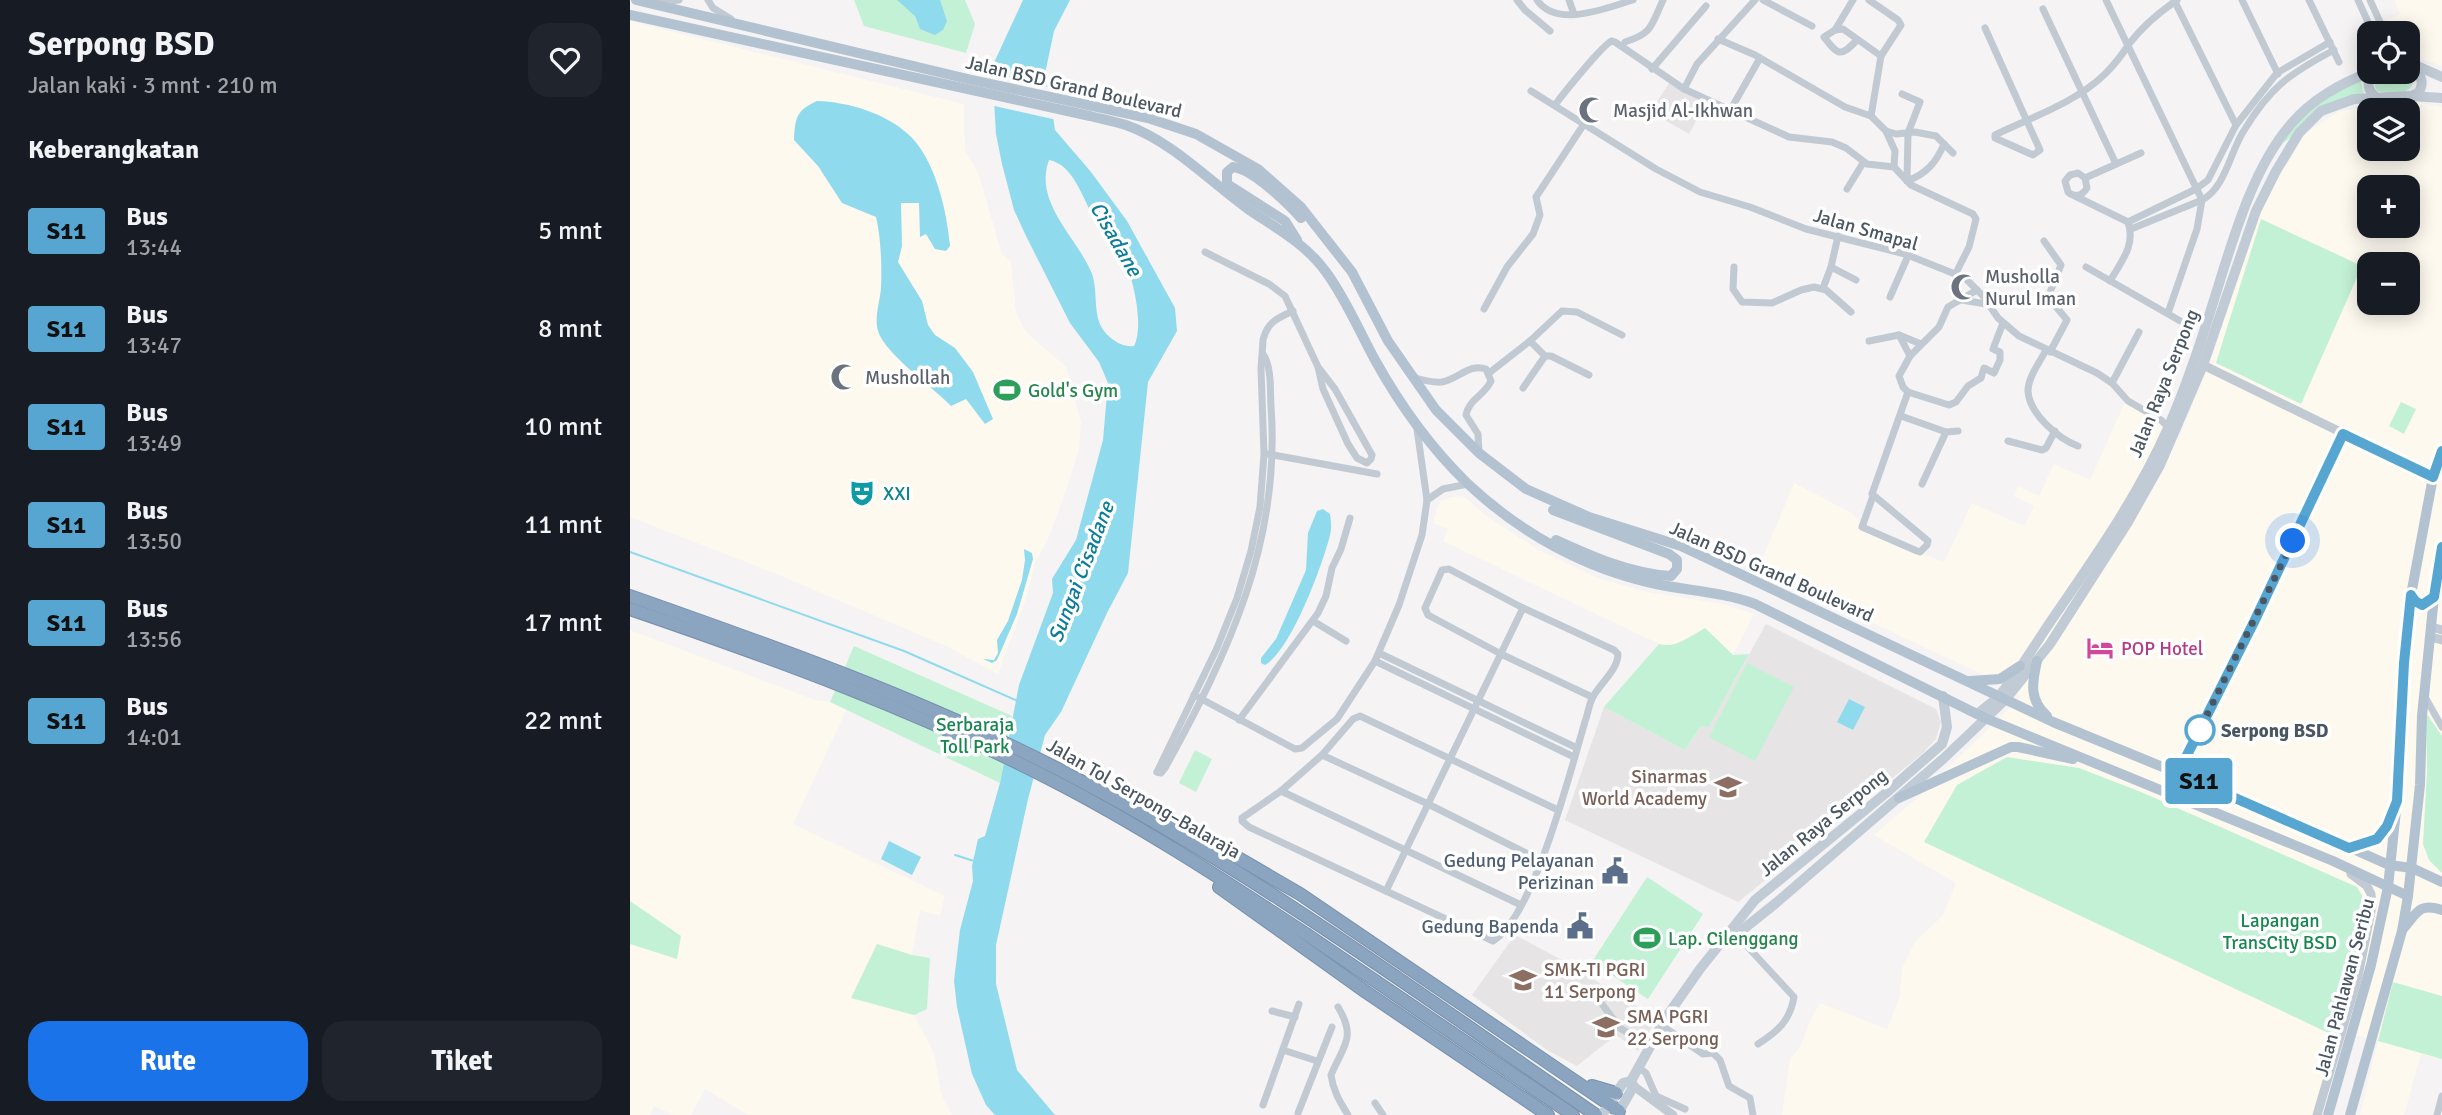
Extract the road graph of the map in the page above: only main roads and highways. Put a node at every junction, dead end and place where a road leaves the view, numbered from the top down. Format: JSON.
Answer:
{"nodes":[{"id":1,"x":639,"y":1,"type":"edge"},
{"id":2,"x":630,"y":15,"type":"edge"},
{"id":3,"x":848,"y":57,"type":"junction"},
{"id":4,"x":2420,"y":68,"type":"edge"},
{"id":5,"x":2420,"y":77,"type":"edge"},
{"id":6,"x":2442,"y":77,"type":"edge"},
{"id":7,"x":2357,"y":78,"type":"edge"},
{"id":8,"x":2367,"y":84,"type":"edge"},
{"id":9,"x":2412,"y":96,"type":"junction"},
{"id":10,"x":2377,"y":98,"type":"joint"},
{"id":11,"x":2442,"y":98,"type":"edge"},
{"id":12,"x":2357,"y":99,"type":"edge"},
{"id":13,"x":1091,"y":111,"type":"junction"},
{"id":14,"x":2269,"y":157,"type":"junction"},
{"id":15,"x":2280,"y":162,"type":"junction"},
{"id":16,"x":1298,"y":242,"type":"junction"},
{"id":17,"x":1334,"y":251,"type":"junction"},
{"id":18,"x":2227,"y":277,"type":"junction"},
{"id":19,"x":2442,"y":452,"type":"edge"},
{"id":20,"x":2154,"y":466,"type":"junction"},
{"id":21,"x":1526,"y":489,"type":"junction"},
{"id":22,"x":1505,"y":513,"type":"junction"},
{"id":23,"x":2442,"y":548,"type":"edge"},
{"id":24,"x":2411,"y":595,"type":"junction"},
{"id":25,"x":630,"y":596,"type":"edge"},
{"id":26,"x":2434,"y":597,"type":"junction"},
{"id":27,"x":630,"y":608,"type":"edge"},
{"id":28,"x":2434,"y":631,"type":"edge"},
{"id":29,"x":2037,"y":661,"type":"junction"},
{"id":30,"x":804,"y":665,"type":"junction"},
{"id":31,"x":2020,"y":666,"type":"junction"},
{"id":32,"x":1968,"y":681,"type":"junction"},
{"id":33,"x":1943,"y":696,"type":"junction"},
{"id":34,"x":2002,"y":698,"type":"junction"},
{"id":35,"x":1981,"y":716,"type":"junction"},
{"id":36,"x":2053,"y":722,"type":"junction"},
{"id":37,"x":2103,"y":765,"type":"junction"},
{"id":38,"x":1899,"y":798,"type":"junction"},
{"id":39,"x":2397,"y":801,"type":"junction"},
{"id":40,"x":1121,"y":810,"type":"junction"},
{"id":41,"x":2346,"y":846,"type":"junction"},
{"id":42,"x":2330,"y":860,"type":"junction"},
{"id":43,"x":2389,"y":865,"type":"junction"},
{"id":44,"x":2412,"y":868,"type":"junction"},
{"id":45,"x":2442,"y":882,"type":"edge"},
{"id":46,"x":1232,"y":883,"type":"junction"},
{"id":47,"x":2388,"y":887,"type":"junction"},
{"id":48,"x":2409,"y":896,"type":"junction"},
{"id":49,"x":1755,"y":900,"type":"junction"},
{"id":50,"x":2442,"y":910,"type":"edge"},
{"id":51,"x":1764,"y":913,"type":"junction"},
{"id":52,"x":2402,"y":931,"type":"junction"},
{"id":53,"x":1732,"y":934,"type":"junction"},
{"id":54,"x":1631,"y":1081,"type":"junction"},
{"id":55,"x":1523,"y":1098,"type":"junction"},
{"id":56,"x":1610,"y":1109,"type":"edge"},
{"id":57,"x":1540,"y":1115,"type":"edge"},
{"id":58,"x":1548,"y":1115,"type":"edge"},
{"id":59,"x":1573,"y":1115,"type":"edge"},
{"id":60,"x":2328,"y":1115,"type":"edge"},
{"id":61,"x":2350,"y":1115,"type":"edge"}],
"edges":[{"from":1,"to":3,"type":"main road","name":"Jalan BSD Grand Boulevard"},
{"from":2,"to":3,"type":"main road","name":"Jalan BSD Grand Boulevard"},
{"from":3,"to":13,"type":"main road","name":"Jalan BSD Grand Boulevard"},
{"from":4,"to":6,"type":"main road"},
{"from":5,"to":9,"type":"main road"},
{"from":7,"to":14,"type":"main road","name":"Jalan Raya Serpong"},
{"from":8,"to":10,"type":"main road"},
{"from":9,"to":10,"type":"main road","name":"Jalan Raya Serpong"},
{"from":9,"to":11,"type":"main road","name":"Jalan Raya Serpong"},
{"from":12,"to":15,"type":"main road","name":"Jalan Raya Serpong"},
{"from":13,"to":16,"type":"main road","name":"Jalan BSD Grand Boulevard"},
{"from":13,"to":17,"type":"main road","name":"Jalan BSD Grand Boulevard"},
{"from":14,"to":15,"type":"main road"},
{"from":14,"to":18,"type":"main road","name":"Jalan Raya Serpong"},
{"from":15,"to":18,"type":"main road","name":"Jalan Raya Serpong"},
{"from":16,"to":17,"type":"main road"},
{"from":16,"to":22,"type":"main road","name":"Jalan BSD Grand Boulevard"},
{"from":17,"to":21,"type":"main road","name":"Jalan BSD Grand Boulevard"},
{"from":18,"to":20,"type":"main road","name":"Jalan Raya Serpong"},
{"from":18,"to":20,"type":"main road","name":"Jalan Raya Serpong"},
{"from":19,"to":24,"type":"main road","name":"Jalan Pahlawan Seribu"},
{"from":20,"to":29,"type":"main road","name":"Jalan Raya Serpong"},
{"from":20,"to":31,"type":"main road","name":"Jalan Raya Serpong"},
{"from":21,"to":22,"type":"main road"},
{"from":21,"to":32,"type":"main road","name":"Jalan BSD Grand Boulevard"},
{"from":22,"to":33,"type":"main road","name":"Jalan BSD Grand Boulevard"},
{"from":23,"to":26,"type":"main road","name":"Jalan Pahlawan Seribu"},
{"from":24,"to":26,"type":"main road"},
{"from":24,"to":39,"type":"main road","name":"Jalan Pahlawan Seribu"},
{"from":25,"to":30,"type":"highway","name":"Jalan Tol Serpong–Balaraja"},
{"from":26,"to":28,"type":"main road","name":"Jalan Pahlawan Seribu"},
{"from":27,"to":30,"type":"highway","name":"Jalan Tol Serpong–Balaraja"},
{"from":28,"to":44,"type":"main road","name":"Jalan Pahlawan Seribu"},
{"from":29,"to":34,"type":"main road","name":"Jalan Raya Serpong"},
{"from":29,"to":36,"type":"main road"},
{"from":30,"to":40,"type":"highway","name":"Jalan Tol Serpong–Balaraja"},
{"from":31,"to":32,"type":"main road"},
{"from":31,"to":34,"type":"main road","name":"Jalan Raya Serpong"},
{"from":32,"to":34,"type":"main road","name":"Jalan BSD Grand Boulevard"},
{"from":33,"to":35,"type":"main road","name":"Jalan BSD Grand Boulevard"},
{"from":33,"to":49,"type":"main road","name":"Jalan Raya Serpong"},
{"from":34,"to":35,"type":"main road","name":"Jalan Raya Serpong"},
{"from":34,"to":36,"type":"main road","name":"Jalan BSD Grand Boulevard"},
{"from":35,"to":37,"type":"main road","name":"Jalan BSD Grand Boulevard"},
{"from":35,"to":38,"type":"main road","name":"Jalan Raya Serpong"},
{"from":36,"to":41,"type":"main road","name":"Jalan BSD Grand Boulevard"},
{"from":37,"to":38,"type":"main road"},
{"from":37,"to":42,"type":"main road","name":"Jalan BSD Grand Boulevard"},
{"from":38,"to":51,"type":"main road","name":"Jalan Raya Serpong"},
{"from":39,"to":41,"type":"main road"},
{"from":39,"to":43,"type":"main road","name":"Jalan Pahlawan Seribu"},
{"from":40,"to":46,"type":"highway","name":"Jalan Tol Serpong–Balaraja"},
{"from":40,"to":56,"type":"highway"},
{"from":41,"to":42,"type":"main road"},
{"from":41,"to":43,"type":"main road","name":"Jalan BSD Grand Boulevard"},
{"from":42,"to":47,"type":"main road","name":"Jalan BSD Grand Boulevard"},
{"from":43,"to":44,"type":"main road","name":"Jalan BSD Grand Boulevard"},
{"from":43,"to":47,"type":"main road","name":"Jalan Pahlawan Seribu"},
{"from":44,"to":45,"type":"main road","name":"Jalan BSD Grand Boulevard"},
{"from":44,"to":48,"type":"main road","name":"Jalan Pahlawan Seribu"},
{"from":46,"to":55,"type":"highway"},
{"from":46,"to":56,"type":"highway","name":"Jalan Tol Serpong–Balaraja"},
{"from":46,"to":59,"type":"highway","name":"Jalan Tol Serpong–Balaraja"},
{"from":47,"to":48,"type":"main road","name":"Jalan BSD Grand Boulevard"},
{"from":47,"to":60,"type":"main road","name":"Jalan Pahlawan Seribu"},
{"from":48,"to":52,"type":"main road","name":"Jalan Pahlawan Seribu"},
{"from":49,"to":51,"type":"main road"},
{"from":49,"to":53,"type":"main road","name":"Jalan Raya Serpong"},
{"from":50,"to":52,"type":"main road"},
{"from":51,"to":53,"type":"main road","name":"Jalan Raya Serpong"},
{"from":52,"to":61,"type":"main road","name":"Jalan Pahlawan Seribu"},
{"from":53,"to":54,"type":"main road","name":"Jalan Raya Serpong"},
{"from":54,"to":56,"type":"main road","name":"Jalan Raya Serpong"},
{"from":54,"to":56,"type":"main road","name":"Jalan Raya Serpong"},
{"from":55,"to":57,"type":"highway"},
{"from":55,"to":58,"type":"highway"}]}
